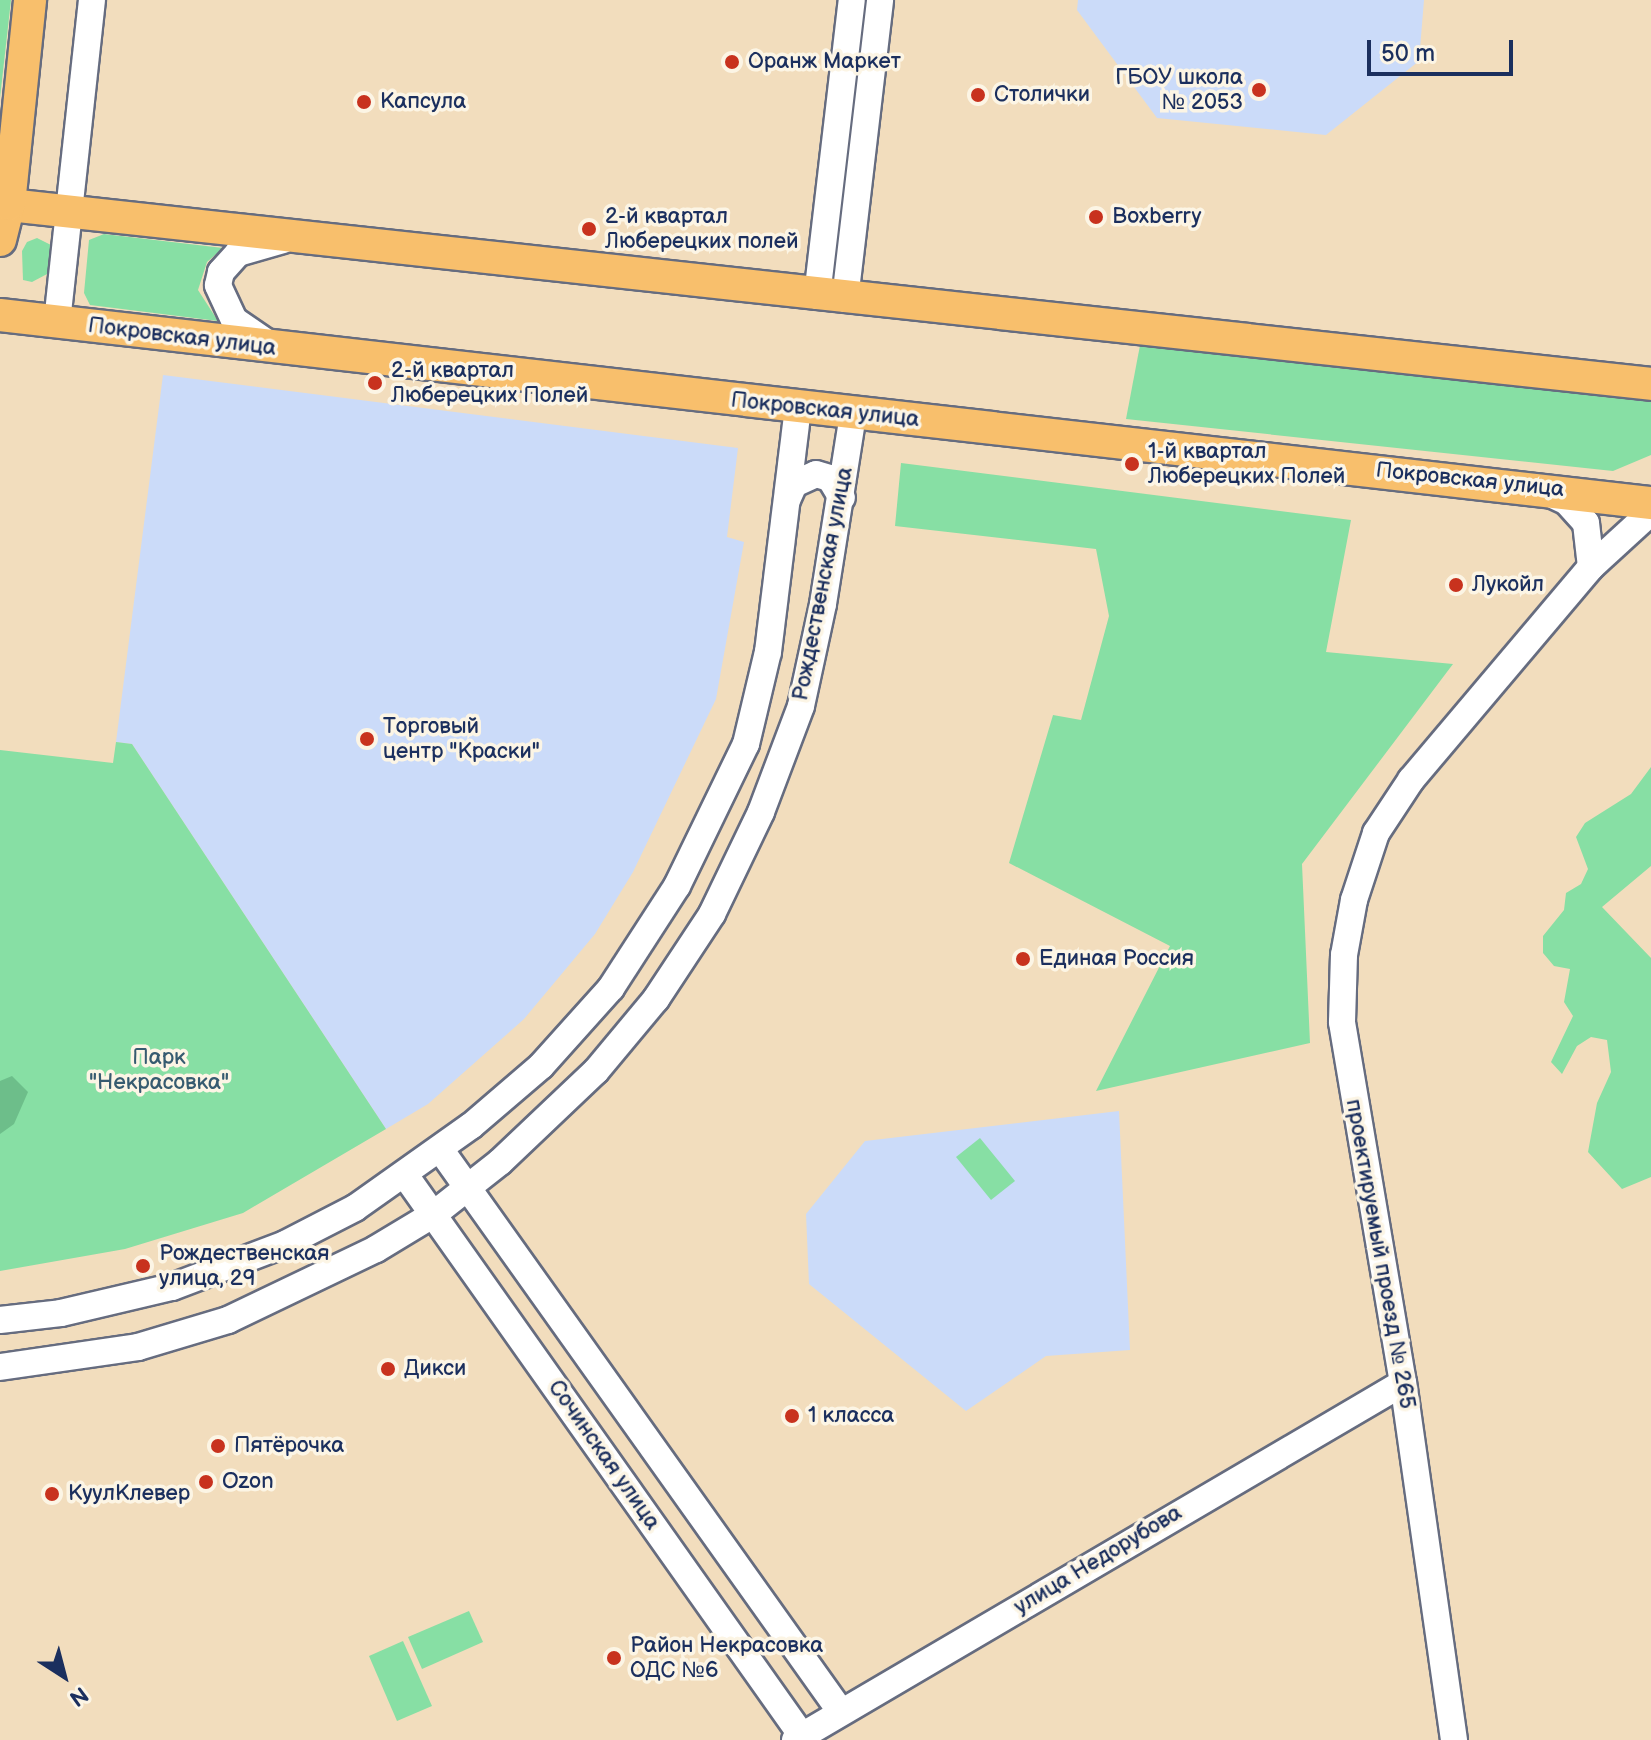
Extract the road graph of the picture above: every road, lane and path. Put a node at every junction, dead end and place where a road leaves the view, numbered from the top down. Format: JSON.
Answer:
{"nodes":[{"id":1,"x":30,"y":0,"type":"edge"},
{"id":2,"x":92,"y":0,"type":"edge"},
{"id":3,"x":852,"y":0,"type":"edge"},
{"id":4,"x":880,"y":0,"type":"edge"},
{"id":5,"x":4,"y":204,"type":"edge"},
{"id":6,"x":70,"y":214,"type":"junction"},
{"id":7,"x":295,"y":239,"type":"junction"},
{"id":8,"x":0,"y":240,"type":"edge"},
{"id":9,"x":831,"y":298,"type":"junction"},
{"id":10,"x":0,"y":315,"type":"edge"},
{"id":11,"x":57,"y":322,"type":"junction"},
{"id":12,"x":283,"y":350,"type":"junction"},
{"id":13,"x":1651,"y":384,"type":"edge"},
{"id":14,"x":798,"y":407,"type":"junction"},
{"id":15,"x":853,"y":414,"type":"junction"},
{"id":16,"x":1534,"y":488,"type":"junction"},
{"id":17,"x":842,"y":498,"type":"junction"},
{"id":18,"x":786,"y":501,"type":"junction"},
{"id":19,"x":1651,"y":503,"type":"edge"},
{"id":20,"x":1651,"y":512,"type":"edge"},
{"id":21,"x":1591,"y":567,"type":"junction"},
{"id":22,"x":440,"y":1149,"type":"junction"},
{"id":23,"x":405,"y":1175,"type":"junction"},
{"id":24,"x":469,"y":1187,"type":"junction"},
{"id":25,"x":434,"y":1214,"type":"junction"},
{"id":26,"x":0,"y":1320,"type":"edge"},
{"id":27,"x":0,"y":1367,"type":"edge"},
{"id":28,"x":1403,"y":1383,"type":"junction"},
{"id":29,"x":841,"y":1712,"type":"junction"},
{"id":30,"x":798,"y":1738,"type":"edge"},
{"id":31,"x":1454,"y":1740,"type":"edge"}],
"edges":[{"from":1,"to":5,"type":"main road"},
{"from":2,"to":6,"type":"street"},
{"from":3,"to":9,"type":"street"},
{"from":4,"to":9,"type":"street"},
{"from":5,"to":6,"type":"main road"},
{"from":5,"to":8,"type":"main road"},
{"from":6,"to":7,"type":"main road"},
{"from":6,"to":11,"type":"street"},
{"from":7,"to":9,"type":"main road"},
{"from":7,"to":12,"type":"street"},
{"from":9,"to":13,"type":"main road"},
{"from":10,"to":11,"type":"main road","name":"Покровская улица"},
{"from":11,"to":12,"type":"main road","name":"Покровская улица"},
{"from":12,"to":14,"type":"main road","name":"Покровская улица"},
{"from":14,"to":15,"type":"main road","name":"Покровская улица"},
{"from":14,"to":18,"type":"street"},
{"from":15,"to":16,"type":"main road","name":"Покровская улица"},
{"from":15,"to":17,"type":"street","name":"Рождественская улица"},
{"from":16,"to":19,"type":"main road","name":"Покровская улица"},
{"from":16,"to":21,"type":"street"},
{"from":17,"to":18,"type":"street"},
{"from":17,"to":24,"type":"street","name":"Рождественская улица"},
{"from":18,"to":22,"type":"street"},
{"from":20,"to":21,"type":"street","name":"проектируемый проезд № 265"},
{"from":21,"to":28,"type":"street","name":"проектируемый проезд № 265"},
{"from":22,"to":23,"type":"street"},
{"from":22,"to":24,"type":"street","name":"Сочинская улица"},
{"from":23,"to":25,"type":"street","name":"Сочинская улица"},
{"from":23,"to":26,"type":"street"},
{"from":24,"to":25,"type":"street","name":"Рождественская улица"},
{"from":24,"to":29,"type":"street","name":"Сочинская улица"},
{"from":25,"to":27,"type":"street","name":"Рождественская улица"},
{"from":25,"to":30,"type":"street","name":"Сочинская улица"},
{"from":28,"to":29,"type":"street","name":"улица Недорубова"},
{"from":28,"to":31,"type":"street","name":"проектируемый проезд № 265"},
{"from":29,"to":30,"type":"street","name":"улица Недорубова"}]}
